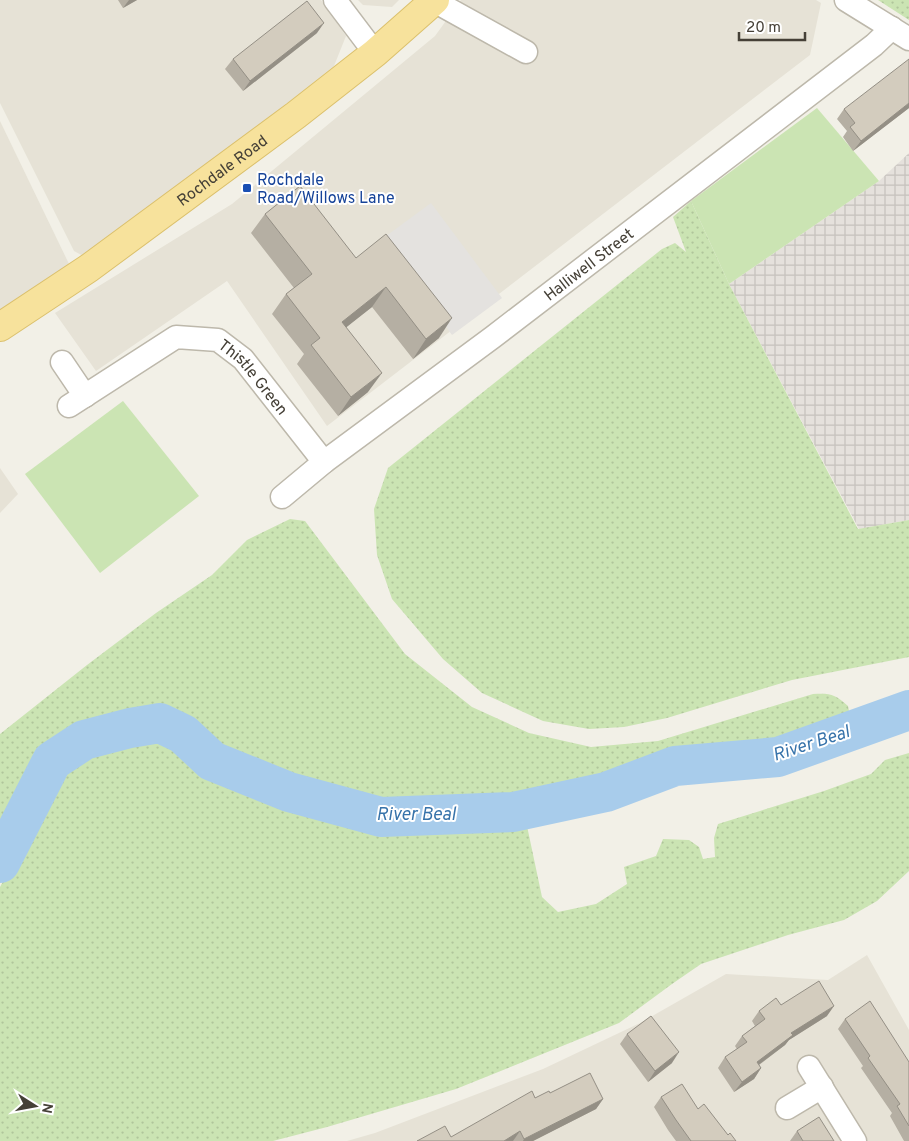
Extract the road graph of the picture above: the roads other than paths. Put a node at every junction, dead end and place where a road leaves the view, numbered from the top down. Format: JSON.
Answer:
{"nodes":[{"id":1,"x":335,"y":0,"type":"edge"},
{"id":2,"x":434,"y":0,"type":"edge"},
{"id":3,"x":846,"y":0,"type":"edge"},
{"id":4,"x":900,"y":33,"type":"edge"},
{"id":5,"x":526,"y":52,"type":"dead end"},
{"id":6,"x":375,"y":53,"type":"junction"},
{"id":7,"x":0,"y":327,"type":"edge"},
{"id":8,"x":62,"y":362,"type":"dead end"},
{"id":9,"x":324,"y":462,"type":"junction"},
{"id":10,"x":282,"y":498,"type":"dead end"},
{"id":11,"x":809,"y":1067,"type":"dead end"},
{"id":12,"x":822,"y":1087,"type":"junction"},
{"id":13,"x":786,"y":1108,"type":"dead end"},
{"id":14,"x":855,"y":1141,"type":"edge"}],
"edges":[{"from":1,"to":6,"type":"street"},
{"from":2,"to":5,"type":"street"},
{"from":2,"to":6,"type":"main road","name":"Rochdale Road"},
{"from":3,"to":4,"type":"street"},
{"from":4,"to":9,"type":"street","name":"Halliwell Street"},
{"from":6,"to":7,"type":"main road","name":"Rochdale Road"},
{"from":8,"to":9,"type":"street","name":"Thistle Green"},
{"from":9,"to":10,"type":"street","name":"Halliwell Street"},
{"from":11,"to":12,"type":"street"},
{"from":12,"to":13,"type":"street"},
{"from":12,"to":14,"type":"street"}]}
